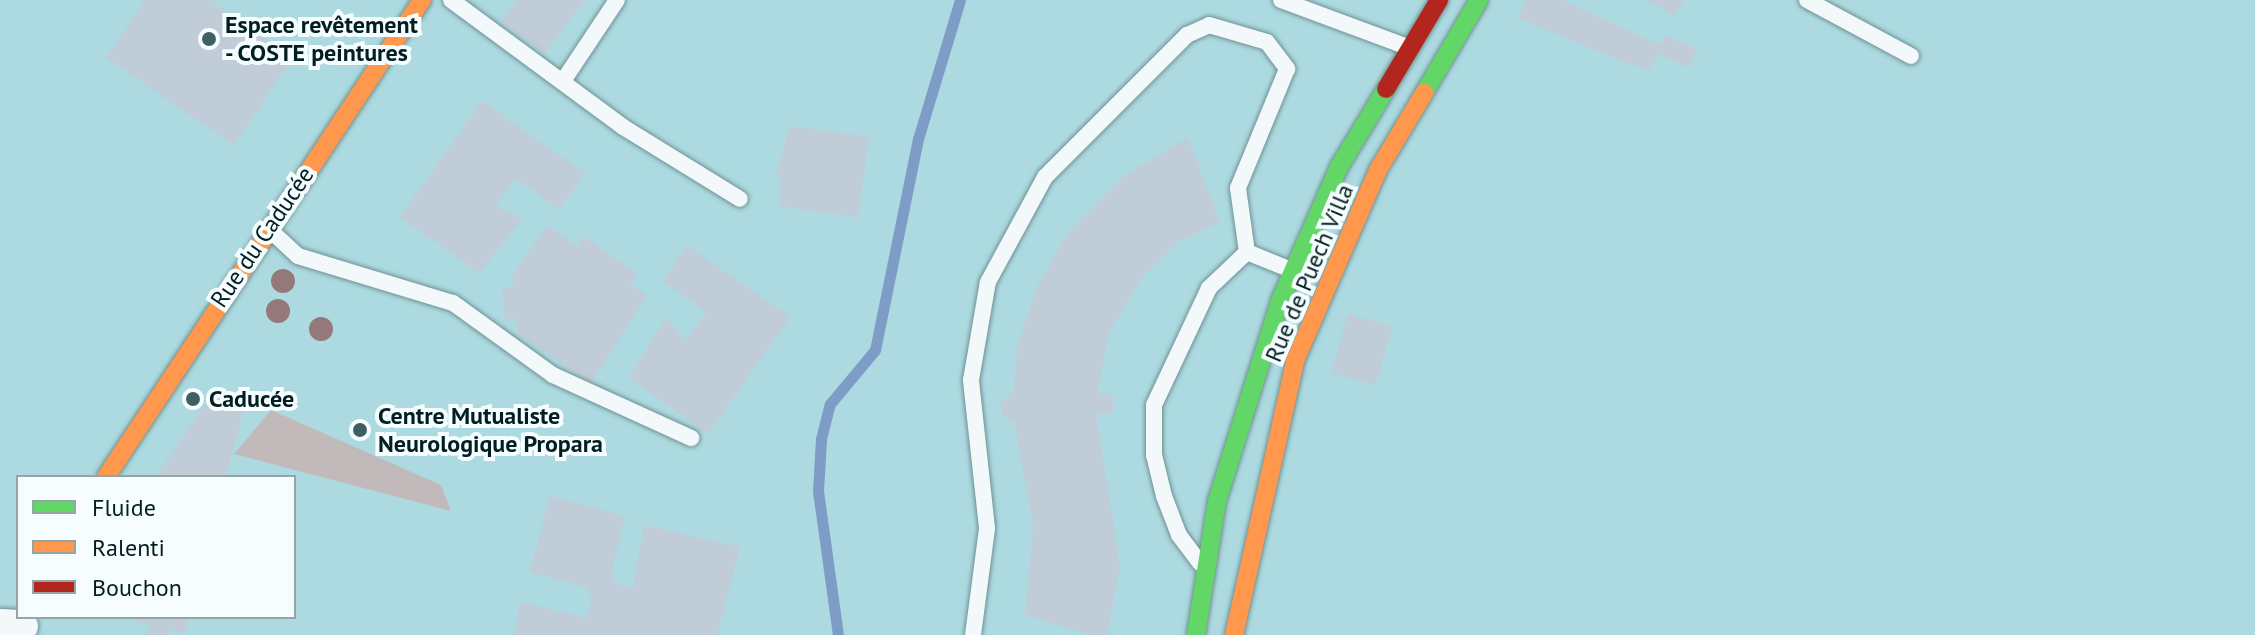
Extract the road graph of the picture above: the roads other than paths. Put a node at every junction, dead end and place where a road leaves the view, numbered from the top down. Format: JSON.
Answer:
{"nodes":[{"id":1,"x":422,"y":0,"type":"edge"},
{"id":2,"x":451,"y":0,"type":"edge"},
{"id":3,"x":617,"y":0,"type":"edge"},
{"id":4,"x":1281,"y":0,"type":"edge"},
{"id":5,"x":1439,"y":0,"type":"edge"},
{"id":6,"x":1479,"y":0,"type":"edge"},
{"id":7,"x":1807,"y":0,"type":"edge"},
{"id":8,"x":1410,"y":48,"type":"junction"},
{"id":9,"x":1911,"y":56,"type":"dead end"},
{"id":10,"x":563,"y":81,"type":"junction"},
{"id":11,"x":740,"y":199,"type":"dead end"},
{"id":12,"x":269,"y":229,"type":"junction"},
{"id":13,"x":1247,"y":252,"type":"junction"},
{"id":14,"x":1293,"y":271,"type":"junction"},
{"id":15,"x":691,"y":438,"type":"dead end"},
{"id":16,"x":107,"y":475,"type":"edge"},
{"id":17,"x":1205,"y":570,"type":"junction"},
{"id":18,"x":973,"y":635,"type":"edge"},
{"id":19,"x":1196,"y":635,"type":"edge"},
{"id":20,"x":1234,"y":635,"type":"edge"}],
"edges":[{"from":1,"to":12,"type":"main road","name":"Rue du Caducée"},
{"from":2,"to":10,"type":"lane"},
{"from":3,"to":10,"type":"lane"},
{"from":4,"to":8,"type":"lane"},
{"from":5,"to":8,"type":"main road","name":"Rue de Puech Villa"},
{"from":6,"to":20,"type":"main road","name":"Rue de Puech Villa"},
{"from":7,"to":9,"type":"lane"},
{"from":8,"to":14,"type":"main road","name":"Rue de Puech Villa"},
{"from":10,"to":11,"type":"lane"},
{"from":12,"to":15,"type":"lane"},
{"from":12,"to":16,"type":"main road","name":"Rue du Caducée"},
{"from":13,"to":14,"type":"lane"},
{"from":13,"to":17,"type":"lane"},
{"from":13,"to":18,"type":"lane"},
{"from":14,"to":17,"type":"main road","name":"Rue de Puech Villa"},
{"from":17,"to":19,"type":"main road","name":"Rue de Puech Villa"}]}
